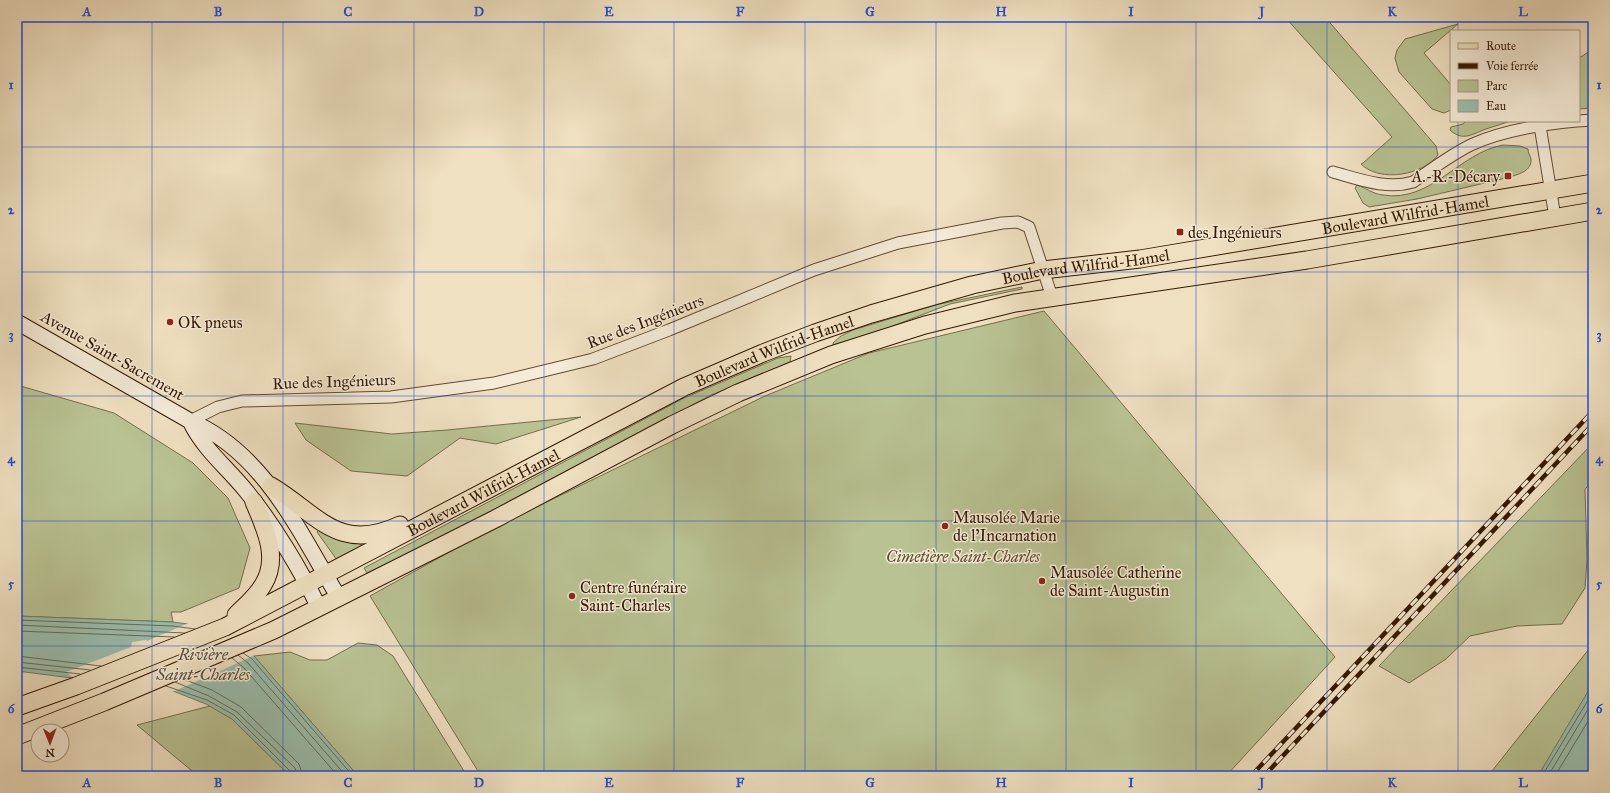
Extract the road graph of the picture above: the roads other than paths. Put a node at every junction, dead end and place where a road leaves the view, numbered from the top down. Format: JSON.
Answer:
{"nodes":[{"id":1,"x":1593,"y":120,"type":"edge"},
{"id":2,"x":1580,"y":121,"type":"edge"},
{"id":3,"x":1575,"y":122,"type":"edge"},
{"id":4,"x":1540,"y":126,"type":"junction"},
{"id":5,"x":1333,"y":172,"type":"dead end"},
{"id":6,"x":1593,"y":183,"type":"edge"},
{"id":7,"x":1550,"y":190,"type":"junction"},
{"id":8,"x":1593,"y":211,"type":"edge"},
{"id":9,"x":1554,"y":217,"type":"junction"},
{"id":10,"x":1043,"y":270,"type":"junction"},
{"id":11,"x":1052,"y":297,"type":"junction"},
{"id":12,"x":17,"y":322,"type":"edge"},
{"id":13,"x":190,"y":421,"type":"junction"},
{"id":14,"x":271,"y":486,"type":"junction"},
{"id":15,"x":254,"y":502,"type":"junction"},
{"id":16,"x":443,"y":511,"type":"junction"},
{"id":17,"x":325,"y":574,"type":"junction"},
{"id":18,"x":308,"y":584,"type":"junction"},
{"id":19,"x":339,"y":598,"type":"junction"},
{"id":20,"x":319,"y":608,"type":"junction"},
{"id":21,"x":225,"y":627,"type":"junction"},
{"id":22,"x":17,"y":707,"type":"edge"},
{"id":23,"x":17,"y":736,"type":"edge"}],
"edges":[{"from":1,"to":2,"type":"street"},
{"from":3,"to":4,"type":"street"},
{"from":4,"to":5,"type":"street"},
{"from":4,"to":7,"type":"street"},
{"from":6,"to":7,"type":"main road","name":"Boulevard Wilfrid-Hamel"},
{"from":7,"to":9,"type":"street"},
{"from":7,"to":10,"type":"main road","name":"Boulevard Wilfrid-Hamel"},
{"from":8,"to":9,"type":"main road","name":"Boulevard Wilfrid-Hamel"},
{"from":9,"to":11,"type":"main road","name":"Boulevard Wilfrid-Hamel"},
{"from":10,"to":11,"type":"street","name":"Rue des Ingénieurs"},
{"from":10,"to":13,"type":"street","name":"Rue des Ingénieurs"},
{"from":10,"to":16,"type":"main road","name":"Boulevard Wilfrid-Hamel"},
{"from":11,"to":19,"type":"main road","name":"Boulevard Wilfrid-Hamel"},
{"from":12,"to":13,"type":"main road","name":"Avenue Saint-Sacrement"},
{"from":13,"to":14,"type":"main road","name":"Avenue Saint-Sacrement"},
{"from":13,"to":15,"type":"main road","name":"Avenue Saint-Sacrement"},
{"from":14,"to":16,"type":"main road"},
{"from":14,"to":17,"type":"main road","name":"Avenue Saint-Sacrement"},
{"from":15,"to":18,"type":"main road","name":"Avenue Saint-Sacrement"},
{"from":15,"to":21,"type":"main road"},
{"from":16,"to":17,"type":"main road","name":"Boulevard Wilfrid-Hamel"},
{"from":17,"to":18,"type":"main road","name":"Boulevard Wilfrid-Hamel"},
{"from":17,"to":19,"type":"main road","name":"Avenue Saint-Sacrement"},
{"from":18,"to":20,"type":"main road","name":"Avenue Saint-Sacrement"},
{"from":18,"to":21,"type":"main road","name":"Boulevard Wilfrid-Hamel"},
{"from":19,"to":20,"type":"main road","name":"Boulevard Wilfrid-Hamel"},
{"from":20,"to":23,"type":"main road","name":"Boulevard Wilfrid-Hamel"},
{"from":21,"to":22,"type":"main road","name":"Boulevard Wilfrid-Hamel"}]}
